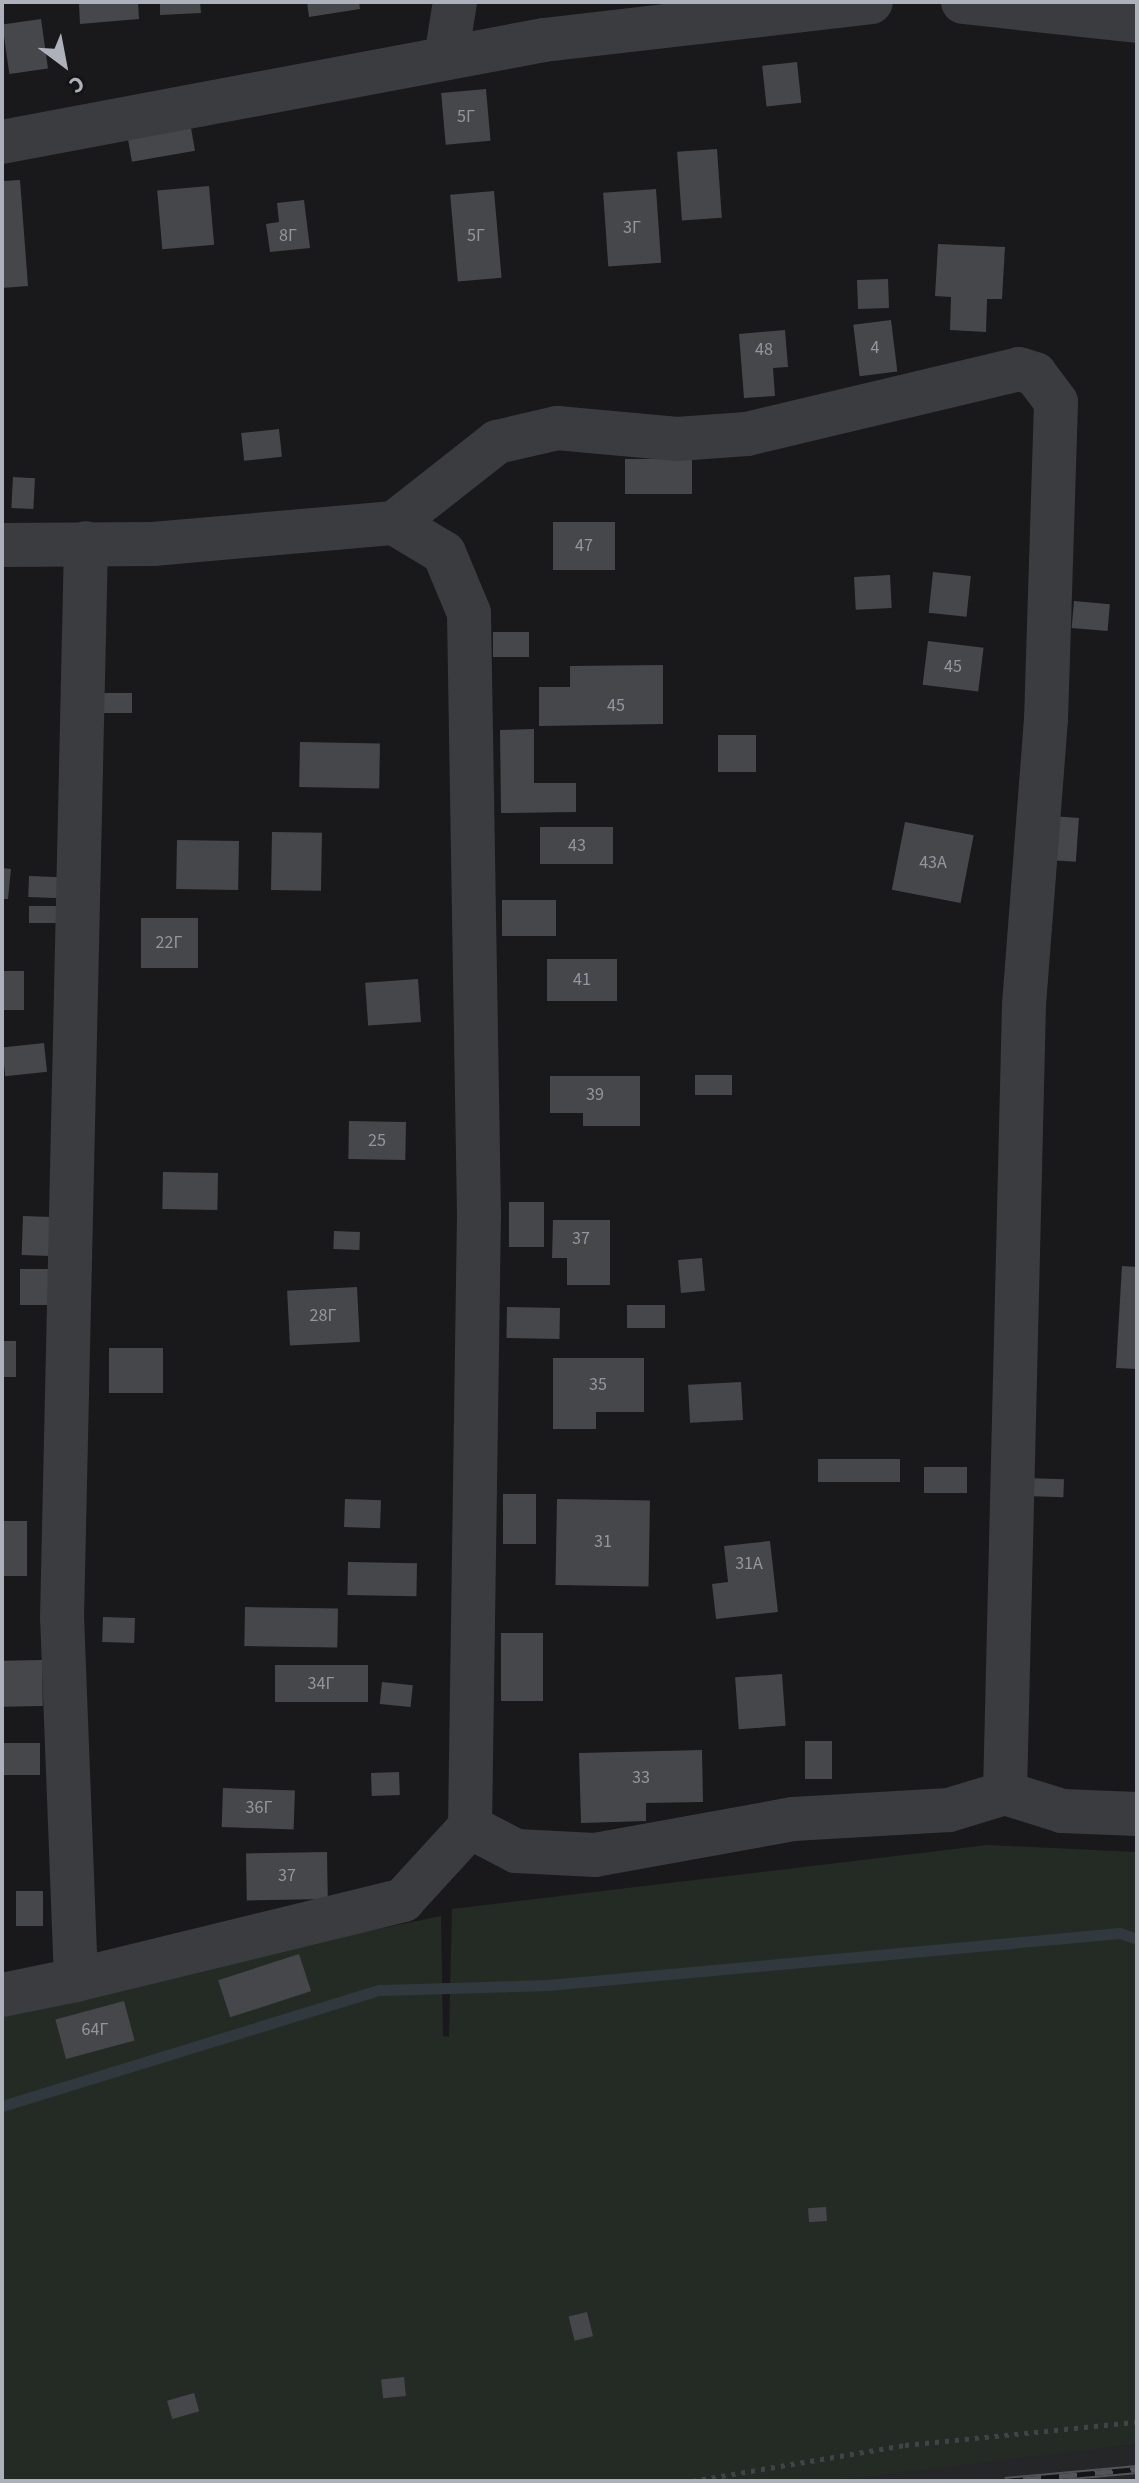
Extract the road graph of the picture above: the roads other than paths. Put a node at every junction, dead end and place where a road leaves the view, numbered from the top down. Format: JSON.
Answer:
{"nodes":[{"id":1,"x":455,"y":2,"type":"edge"},
{"id":2,"x":871,"y":2,"type":"edge"},
{"id":3,"x":963,"y":2,"type":"edge"},
{"id":4,"x":1137,"y":21,"type":"edge"},
{"id":5,"x":446,"y":58,"type":"junction"},
{"id":6,"x":2,"y":142,"type":"edge"},
{"id":7,"x":394,"y":523,"type":"junction"},
{"id":8,"x":86,"y":543,"type":"junction"},
{"id":9,"x":2,"y":545,"type":"edge"},
{"id":10,"x":1005,"y":1793,"type":"junction"},
{"id":11,"x":1137,"y":1814,"type":"edge"},
{"id":12,"x":470,"y":1827,"type":"junction"},
{"id":13,"x":76,"y":1980,"type":"junction"},
{"id":14,"x":2,"y":1995,"type":"edge"}],
"edges":[{"from":1,"to":5,"type":"street"},
{"from":2,"to":5,"type":"street"},
{"from":3,"to":4,"type":"street"},
{"from":5,"to":6,"type":"street"},
{"from":7,"to":8,"type":"street"},
{"from":7,"to":10,"type":"street"},
{"from":7,"to":12,"type":"street"},
{"from":8,"to":9,"type":"street"},
{"from":8,"to":13,"type":"street"},
{"from":10,"to":11,"type":"street"},
{"from":10,"to":12,"type":"street"},
{"from":12,"to":13,"type":"street"},
{"from":13,"to":14,"type":"street"}]}
